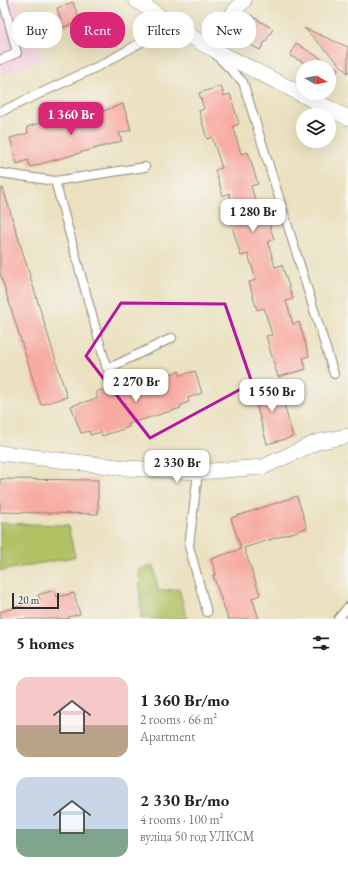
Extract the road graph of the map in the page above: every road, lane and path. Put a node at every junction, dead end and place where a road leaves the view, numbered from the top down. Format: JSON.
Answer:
{"nodes":[{"id":1,"x":3,"y":0,"type":"edge"},
{"id":2,"x":136,"y":0,"type":"edge"},
{"id":3,"x":244,"y":0,"type":"edge"},
{"id":4,"x":153,"y":12,"type":"edge"},
{"id":5,"x":234,"y":12,"type":"edge"},
{"id":6,"x":133,"y":46,"type":"edge"},
{"id":7,"x":209,"y":48,"type":"edge"},
{"id":8,"x":211,"y":48,"type":"edge"},
{"id":9,"x":0,"y":60,"type":"edge"},
{"id":10,"x":0,"y":112,"type":"edge"},
{"id":11,"x":348,"y":118,"type":"edge"},
{"id":12,"x":145,"y":167,"type":"dead end"},
{"id":13,"x":0,"y":173,"type":"edge"},
{"id":14,"x":55,"y":181,"type":"junction"},
{"id":15,"x":172,"y":338,"type":"dead end"},
{"id":16,"x":334,"y":374,"type":"dead end"},
{"id":17,"x":348,"y":436,"type":"edge"},
{"id":18,"x":0,"y":453,"type":"edge"},
{"id":19,"x":198,"y":472,"type":"junction"},
{"id":20,"x":348,"y":607,"type":"edge"},
{"id":21,"x":206,"y":612,"type":"dead end"},
{"id":22,"x":338,"y":619,"type":"edge"}],
"edges":[{"from":1,"to":9,"type":"lane"},
{"from":2,"to":4,"type":"street"},
{"from":3,"to":5,"type":"street"},
{"from":6,"to":10,"type":"lane"},
{"from":7,"to":16,"type":"lane"},
{"from":8,"to":11,"type":"street"},
{"from":12,"to":14,"type":"lane"},
{"from":13,"to":14,"type":"lane"},
{"from":14,"to":15,"type":"lane"},
{"from":17,"to":19,"type":"street"},
{"from":18,"to":19,"type":"street"},
{"from":19,"to":21,"type":"lane"},
{"from":20,"to":22,"type":"lane"}]}
